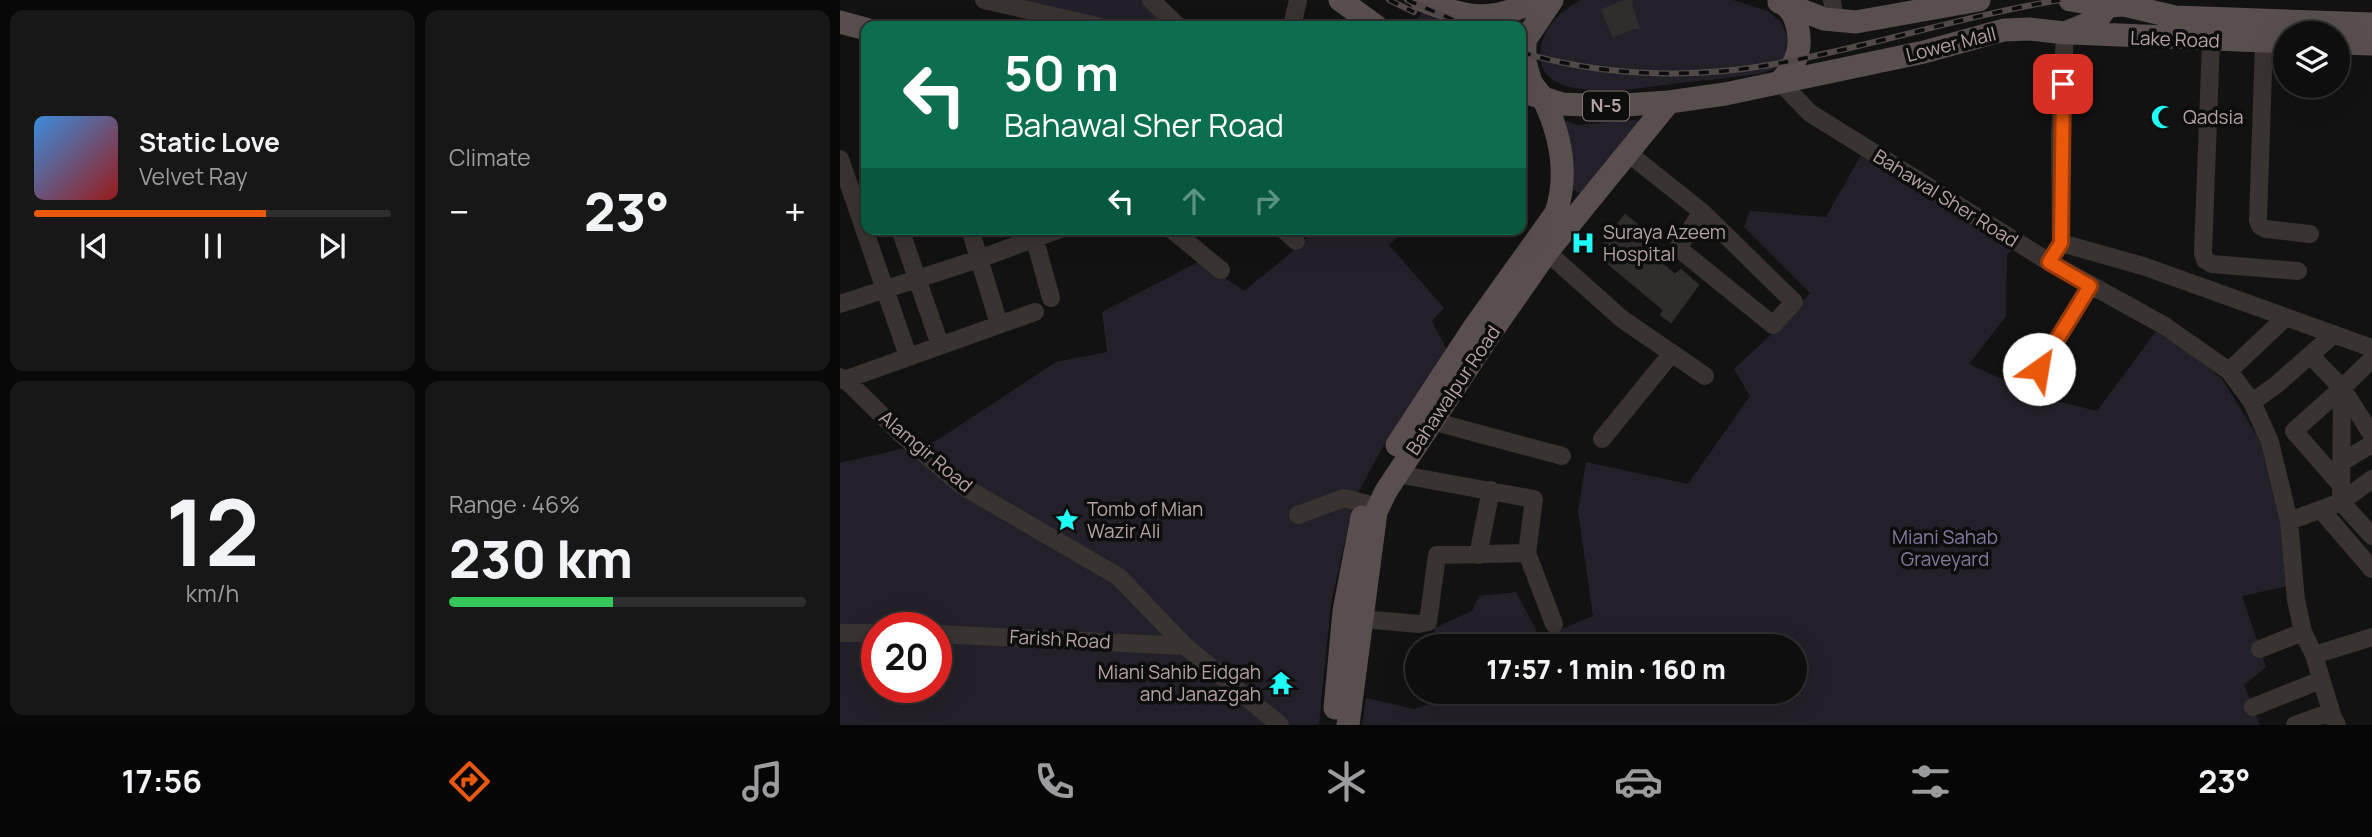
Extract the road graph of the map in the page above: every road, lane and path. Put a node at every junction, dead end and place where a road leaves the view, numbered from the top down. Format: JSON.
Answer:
{"nodes":[{"id":1,"x":984,"y":0,"type":"edge"},
{"id":2,"x":1151,"y":0,"type":"edge"},
{"id":3,"x":1298,"y":0,"type":"edge"},
{"id":4,"x":1340,"y":0,"type":"edge"},
{"id":5,"x":1421,"y":0,"type":"edge"},
{"id":6,"x":1539,"y":0,"type":"edge"},
{"id":7,"x":1552,"y":0,"type":"edge"},
{"id":8,"x":1979,"y":0,"type":"edge"},
{"id":9,"x":2070,"y":0,"type":"edge"},
{"id":10,"x":1779,"y":2,"type":"edge"},
{"id":11,"x":2110,"y":3,"type":"edge"},
{"id":12,"x":1841,"y":14,"type":"edge"},
{"id":13,"x":1075,"y":21,"type":"edge"},
{"id":14,"x":1173,"y":21,"type":"edge"},
{"id":15,"x":1293,"y":21,"type":"edge"},
{"id":16,"x":1369,"y":21,"type":"edge"},
{"id":17,"x":840,"y":22,"type":"edge"},
{"id":18,"x":2372,"y":24,"type":"edge"},
{"id":19,"x":861,"y":28,"type":"edge"},
{"id":20,"x":2065,"y":33,"type":"junction"},
{"id":21,"x":1526,"y":39,"type":"edge"},
{"id":22,"x":2211,"y":41,"type":"junction"},
{"id":23,"x":2273,"y":42,"type":"edge"},
{"id":24,"x":2350,"y":43,"type":"edge"},
{"id":25,"x":2372,"y":44,"type":"edge"},
{"id":26,"x":1526,"y":56,"type":"edge"},
{"id":27,"x":2273,"y":63,"type":"edge"},
{"id":28,"x":1780,"y":82,"type":"junction"},
{"id":29,"x":1532,"y":95,"type":"edge"},
{"id":30,"x":1669,"y":103,"type":"junction"},
{"id":31,"x":1628,"y":153,"type":"junction"},
{"id":32,"x":840,"y":159,"type":"edge"},
{"id":33,"x":846,"y":192,"type":"edge"},
{"id":34,"x":1702,"y":212,"type":"junction"},
{"id":35,"x":861,"y":229,"type":"edge"},
{"id":36,"x":2310,"y":234,"type":"dead end"},
{"id":37,"x":863,"y":235,"type":"edge"},
{"id":38,"x":903,"y":235,"type":"edge"},
{"id":39,"x":972,"y":235,"type":"edge"},
{"id":40,"x":1031,"y":235,"type":"edge"},
{"id":41,"x":1033,"y":235,"type":"edge"},
{"id":42,"x":1178,"y":235,"type":"edge"},
{"id":43,"x":2061,"y":243,"type":"junction"},
{"id":44,"x":1547,"y":251,"type":"junction"},
{"id":45,"x":979,"y":259,"type":"junction"},
{"id":46,"x":2049,"y":262,"type":"junction"},
{"id":47,"x":1221,"y":270,"type":"dead end"},
{"id":48,"x":2298,"y":271,"type":"dead end"},
{"id":49,"x":917,"y":279,"type":"junction"},
{"id":50,"x":2090,"y":286,"type":"junction"},
{"id":51,"x":885,"y":289,"type":"junction"},
{"id":52,"x":1051,"y":298,"type":"dead end"},
{"id":53,"x":840,"y":304,"type":"edge"},
{"id":54,"x":1035,"y":312,"type":"dead end"},
{"id":55,"x":2286,"y":317,"type":"junction"},
{"id":56,"x":999,"y":324,"type":"junction"},
{"id":57,"x":2334,"y":334,"type":"junction"},
{"id":58,"x":940,"y":345,"type":"junction"},
{"id":59,"x":2372,"y":348,"type":"edge"},
{"id":60,"x":1672,"y":353,"type":"junction"},
{"id":61,"x":908,"y":356,"type":"junction"},
{"id":62,"x":2311,"y":356,"type":"junction"},
{"id":63,"x":2372,"y":359,"type":"edge"},
{"id":64,"x":2229,"y":372,"type":"junction"},
{"id":65,"x":1705,"y":376,"type":"dead end"},
{"id":66,"x":842,"y":379,"type":"edge"},
{"id":67,"x":2342,"y":388,"type":"junction"},
{"id":68,"x":2026,"y":390,"type":"dead end"},
{"id":69,"x":2252,"y":402,"type":"junction"},
{"id":70,"x":1432,"y":421,"type":"junction"},
{"id":71,"x":2372,"y":434,"type":"edge"},
{"id":72,"x":1602,"y":439,"type":"dead end"},
{"id":73,"x":2372,"y":444,"type":"edge"},
{"id":74,"x":1562,"y":456,"type":"dead end"},
{"id":75,"x":2342,"y":462,"type":"junction"},
{"id":76,"x":1396,"y":474,"type":"junction"},
{"id":77,"x":2372,"y":479,"type":"edge"},
{"id":78,"x":1491,"y":490,"type":"junction"},
{"id":79,"x":2341,"y":493,"type":"junction"},
{"id":80,"x":1367,"y":503,"type":"junction"},
{"id":81,"x":2322,"y":511,"type":"junction"},
{"id":82,"x":1298,"y":515,"type":"dead end"},
{"id":83,"x":2290,"y":521,"type":"junction"},
{"id":84,"x":2372,"y":536,"type":"edge"},
{"id":85,"x":1527,"y":553,"type":"junction"},
{"id":86,"x":1478,"y":555,"type":"junction"},
{"id":87,"x":2372,"y":569,"type":"edge"},
{"id":88,"x":1362,"y":619,"type":"junction"},
{"id":89,"x":1554,"y":624,"type":"dead end"},
{"id":90,"x":2303,"y":632,"type":"junction"},
{"id":91,"x":840,"y":633,"type":"edge"},
{"id":92,"x":861,"y":633,"type":"edge"},
{"id":93,"x":952,"y":635,"type":"edge"},
{"id":94,"x":2372,"y":637,"type":"edge"},
{"id":95,"x":1185,"y":646,"type":"junction"},
{"id":96,"x":2260,"y":649,"type":"dead end"},
{"id":97,"x":2314,"y":656,"type":"junction"},
{"id":98,"x":2321,"y":680,"type":"junction"},
{"id":99,"x":2253,"y":707,"type":"dead end"},
{"id":100,"x":2334,"y":718,"type":"edge"},
{"id":101,"x":1280,"y":725,"type":"edge"},
{"id":102,"x":1334,"y":725,"type":"edge"},
{"id":103,"x":1348,"y":725,"type":"edge"},
{"id":104,"x":2295,"y":725,"type":"edge"}],
"edges":[{"from":1,"to":13,"type":"street"},
{"from":2,"to":14,"type":"street"},
{"from":3,"to":15,"type":"street"},
{"from":4,"to":16,"type":"main road"},
{"from":5,"to":6,"type":"main road"},
{"from":7,"to":21,"type":"main road","name":"Bahawalpur Road"},
{"from":8,"to":12,"type":"main road","name":"Lower Mall"},
{"from":9,"to":11,"type":"main road"},
{"from":10,"to":12,"type":"main road"},
{"from":10,"to":28,"type":"main road"},
{"from":11,"to":18,"type":"main road"},
{"from":11,"to":20,"type":"main road"},
{"from":17,"to":19,"type":"main road"},
{"from":20,"to":22,"type":"main road","name":"Lake Road"},
{"from":20,"to":28,"type":"main road","name":"Lower Mall","number":"N-5"},
{"from":20,"to":43,"type":"street"},
{"from":22,"to":23,"type":"main road","name":"Lake Road"},
{"from":22,"to":48,"type":"street"},
{"from":24,"to":25,"type":"main road"},
{"from":26,"to":29,"type":"main road","name":"Bahawalpur Road"},
{"from":27,"to":36,"type":"street"},
{"from":28,"to":30,"type":"main road","number":"N-5"},
{"from":28,"to":46,"type":"street","name":"Bahawal Sher Road"},
{"from":29,"to":30,"type":"main road","number":"N-5"},
{"from":29,"to":80,"type":"main road","name":"Bahawalpur Road"},
{"from":30,"to":31,"type":"main road","name":"Bahawalpur Road"},
{"from":31,"to":34,"type":"street"},
{"from":31,"to":44,"type":"main road","name":"Bahawalpur Road"},
{"from":32,"to":33,"type":"street"},
{"from":33,"to":35,"type":"street"},
{"from":34,"to":34,"type":"street"},
{"from":37,"to":51,"type":"street"},
{"from":38,"to":49,"type":"street"},
{"from":39,"to":45,"type":"street"},
{"from":40,"to":45,"type":"street"},
{"from":41,"to":52,"type":"street"},
{"from":42,"to":47,"type":"street"},
{"from":43,"to":46,"type":"street"},
{"from":43,"to":55,"type":"street"},
{"from":44,"to":60,"type":"street"},
{"from":44,"to":70,"type":"main road","name":"Bahawalpur Road"},
{"from":45,"to":49,"type":"street"},
{"from":45,"to":56,"type":"street"},
{"from":46,"to":50,"type":"street","name":"Bahawal Sher Road"},
{"from":49,"to":51,"type":"street"},
{"from":49,"to":58,"type":"street"},
{"from":50,"to":64,"type":"street","name":"Bahawal Sher Road"},
{"from":50,"to":68,"type":"street"},
{"from":51,"to":53,"type":"street"},
{"from":51,"to":61,"type":"street"},
{"from":54,"to":56,"type":"street"},
{"from":55,"to":57,"type":"street"},
{"from":55,"to":64,"type":"street"},
{"from":56,"to":58,"type":"street"},
{"from":57,"to":59,"type":"street"},
{"from":57,"to":62,"type":"street"},
{"from":58,"to":61,"type":"street"},
{"from":60,"to":65,"type":"street"},
{"from":60,"to":72,"type":"street"},
{"from":61,"to":66,"type":"street"},
{"from":62,"to":67,"type":"street"},
{"from":62,"to":69,"type":"street"},
{"from":63,"to":67,"type":"street"},
{"from":64,"to":69,"type":"street","name":"Bahawal Sher Road"},
{"from":66,"to":95,"type":"street","name":"Alamgir Road"},
{"from":67,"to":71,"type":"street"},
{"from":67,"to":75,"type":"street"},
{"from":67,"to":79,"type":"street"},
{"from":69,"to":83,"type":"street","name":"Bahawal Sher Road"},
{"from":70,"to":74,"type":"street"},
{"from":70,"to":76,"type":"main road","name":"Bahawalpur Road"},
{"from":73,"to":75,"type":"street"},
{"from":75,"to":79,"type":"street"},
{"from":76,"to":78,"type":"street"},
{"from":76,"to":88,"type":"main road","name":"Bahawalpur Road"},
{"from":77,"to":79,"type":"street"},
{"from":78,"to":85,"type":"street"},
{"from":78,"to":86,"type":"street"},
{"from":79,"to":81,"type":"street"},
{"from":79,"to":84,"type":"street"},
{"from":80,"to":82,"type":"street"},
{"from":80,"to":102,"type":"main road","name":"Bahawalpur Road"},
{"from":81,"to":83,"type":"street"},
{"from":81,"to":87,"type":"street"},
{"from":83,"to":90,"type":"street","name":"Bahawal Sher Road"},
{"from":85,"to":86,"type":"street"},
{"from":85,"to":89,"type":"street"},
{"from":86,"to":88,"type":"street"},
{"from":88,"to":103,"type":"main road","name":"Bahawalpur Road"},
{"from":90,"to":96,"type":"street"},
{"from":90,"to":97,"type":"street","name":"Bahawal Sher Road"},
{"from":91,"to":92,"type":"street"},
{"from":93,"to":95,"type":"street","name":"Farish Road"},
{"from":94,"to":97,"type":"street"},
{"from":95,"to":101,"type":"street","name":"Alamgir Road"},
{"from":97,"to":98,"type":"street","name":"Bahawal Sher Road"},
{"from":98,"to":99,"type":"street"},
{"from":98,"to":100,"type":"street","name":"Bahawal Sher Road"},
{"from":100,"to":104,"type":"street"}]}
